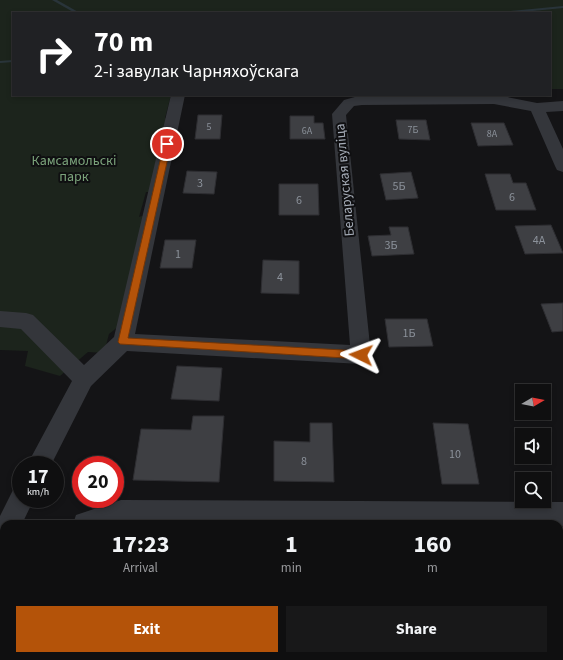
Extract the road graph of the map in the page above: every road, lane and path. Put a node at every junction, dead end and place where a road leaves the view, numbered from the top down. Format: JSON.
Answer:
{"nodes":[{"id":1,"x":178,"y":96,"type":"edge"},
{"id":2,"x":563,"y":106,"type":"edge"},
{"id":3,"x":537,"y":108,"type":"junction"},
{"id":4,"x":563,"y":166,"type":"edge"},
{"id":5,"x":0,"y":319,"type":"edge"},
{"id":6,"x":123,"y":342,"type":"junction"},
{"id":7,"x":84,"y":379,"type":"junction"},
{"id":8,"x":44,"y":456,"type":"edge"},
{"id":9,"x":17,"y":508,"type":"edge"},
{"id":10,"x":563,"y":514,"type":"edge"},
{"id":11,"x":11,"y":520,"type":"edge"},
{"id":12,"x":97,"y":520,"type":"edge"}],
"edges":[{"from":1,"to":6,"type":"street"},
{"from":2,"to":3,"type":"street","name":"Беларуская вуліца"},
{"from":3,"to":4,"type":"street"},
{"from":3,"to":6,"type":"street","name":"Беларуская вуліца"},
{"from":5,"to":7,"type":"street"},
{"from":6,"to":7,"type":"street"},
{"from":7,"to":8,"type":"street"},
{"from":9,"to":11,"type":"street"},
{"from":10,"to":12,"type":"street"}]}
